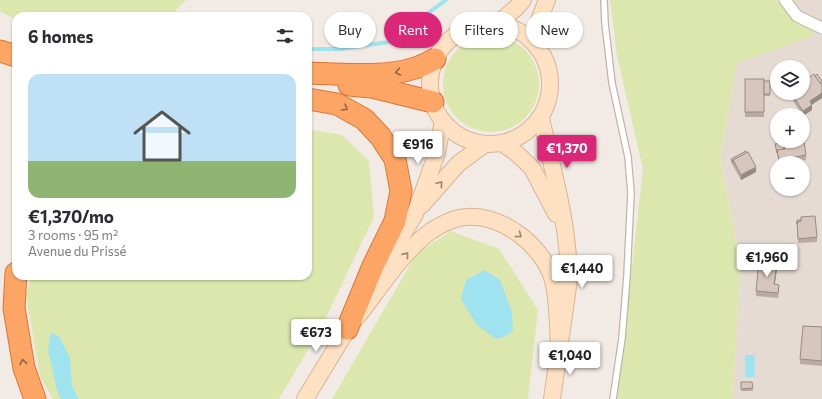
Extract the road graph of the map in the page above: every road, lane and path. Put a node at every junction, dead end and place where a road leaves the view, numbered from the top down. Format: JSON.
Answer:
{"nodes":[{"id":1,"x":523,"y":0,"type":"edge"},
{"id":2,"x":547,"y":0,"type":"edge"},
{"id":3,"x":604,"y":0,"type":"edge"},
{"id":4,"x":785,"y":0,"type":"edge"},
{"id":5,"x":511,"y":12,"type":"edge"},
{"id":6,"x":542,"y":12,"type":"edge"},
{"id":7,"x":822,"y":28,"type":"edge"},
{"id":8,"x":450,"y":39,"type":"edge"},
{"id":9,"x":538,"y":48,"type":"edge"},
{"id":10,"x":0,"y":51,"type":"edge"},
{"id":11,"x":12,"y":55,"type":"edge"},
{"id":12,"x":435,"y":59,"type":"junction"},
{"id":13,"x":312,"y":73,"type":"edge"},
{"id":14,"x":312,"y":83,"type":"edge"},
{"id":15,"x":312,"y":100,"type":"edge"},
{"id":16,"x":432,"y":102,"type":"junction"},
{"id":17,"x":541,"y":118,"type":"junction"},
{"id":18,"x":443,"y":122,"type":"junction"},
{"id":19,"x":485,"y":144,"type":"junction"},
{"id":20,"x":502,"y":144,"type":"junction"},
{"id":21,"x":415,"y":214,"type":"junction"},
{"id":22,"x":566,"y":227,"type":"junction"},
{"id":23,"x":16,"y":280,"type":"edge"},
{"id":24,"x":347,"y":329,"type":"junction"},
{"id":25,"x":559,"y":349,"type":"junction"},
{"id":26,"x":308,"y":395,"type":"edge"},
{"id":27,"x":35,"y":399,"type":"edge"},
{"id":28,"x":552,"y":399,"type":"edge"},
{"id":29,"x":613,"y":399,"type":"edge"}],
"edges":[{"from":1,"to":5,"type":"main road"},
{"from":2,"to":6,"type":"main road"},
{"from":3,"to":29,"type":"lane"},
{"from":4,"to":7,"type":"street"},
{"from":8,"to":12,"type":"main road"},
{"from":9,"to":17,"type":"main road"},
{"from":10,"to":11,"type":"highway"},
{"from":12,"to":13,"type":"highway","one_way":true},
{"from":12,"to":16,"type":"main road"},
{"from":14,"to":16,"type":"highway"},
{"from":15,"to":24,"type":"highway","one_way":true},
{"from":16,"to":18,"type":"main road"},
{"from":17,"to":20,"type":"main road"},
{"from":17,"to":22,"type":"main road"},
{"from":18,"to":19,"type":"main road"},
{"from":18,"to":21,"type":"main road"},
{"from":19,"to":20,"type":"main road"},
{"from":21,"to":19,"type":"main road","one_way":true},
{"from":20,"to":22,"type":"main road"},
{"from":21,"to":24,"type":"main road"},
{"from":22,"to":25,"type":"main road"},
{"from":27,"to":23,"type":"highway","one_way":true},
{"from":24,"to":25,"type":"main road","one_way":true},
{"from":24,"to":26,"type":"main road"},
{"from":25,"to":28,"type":"main road"}]}
